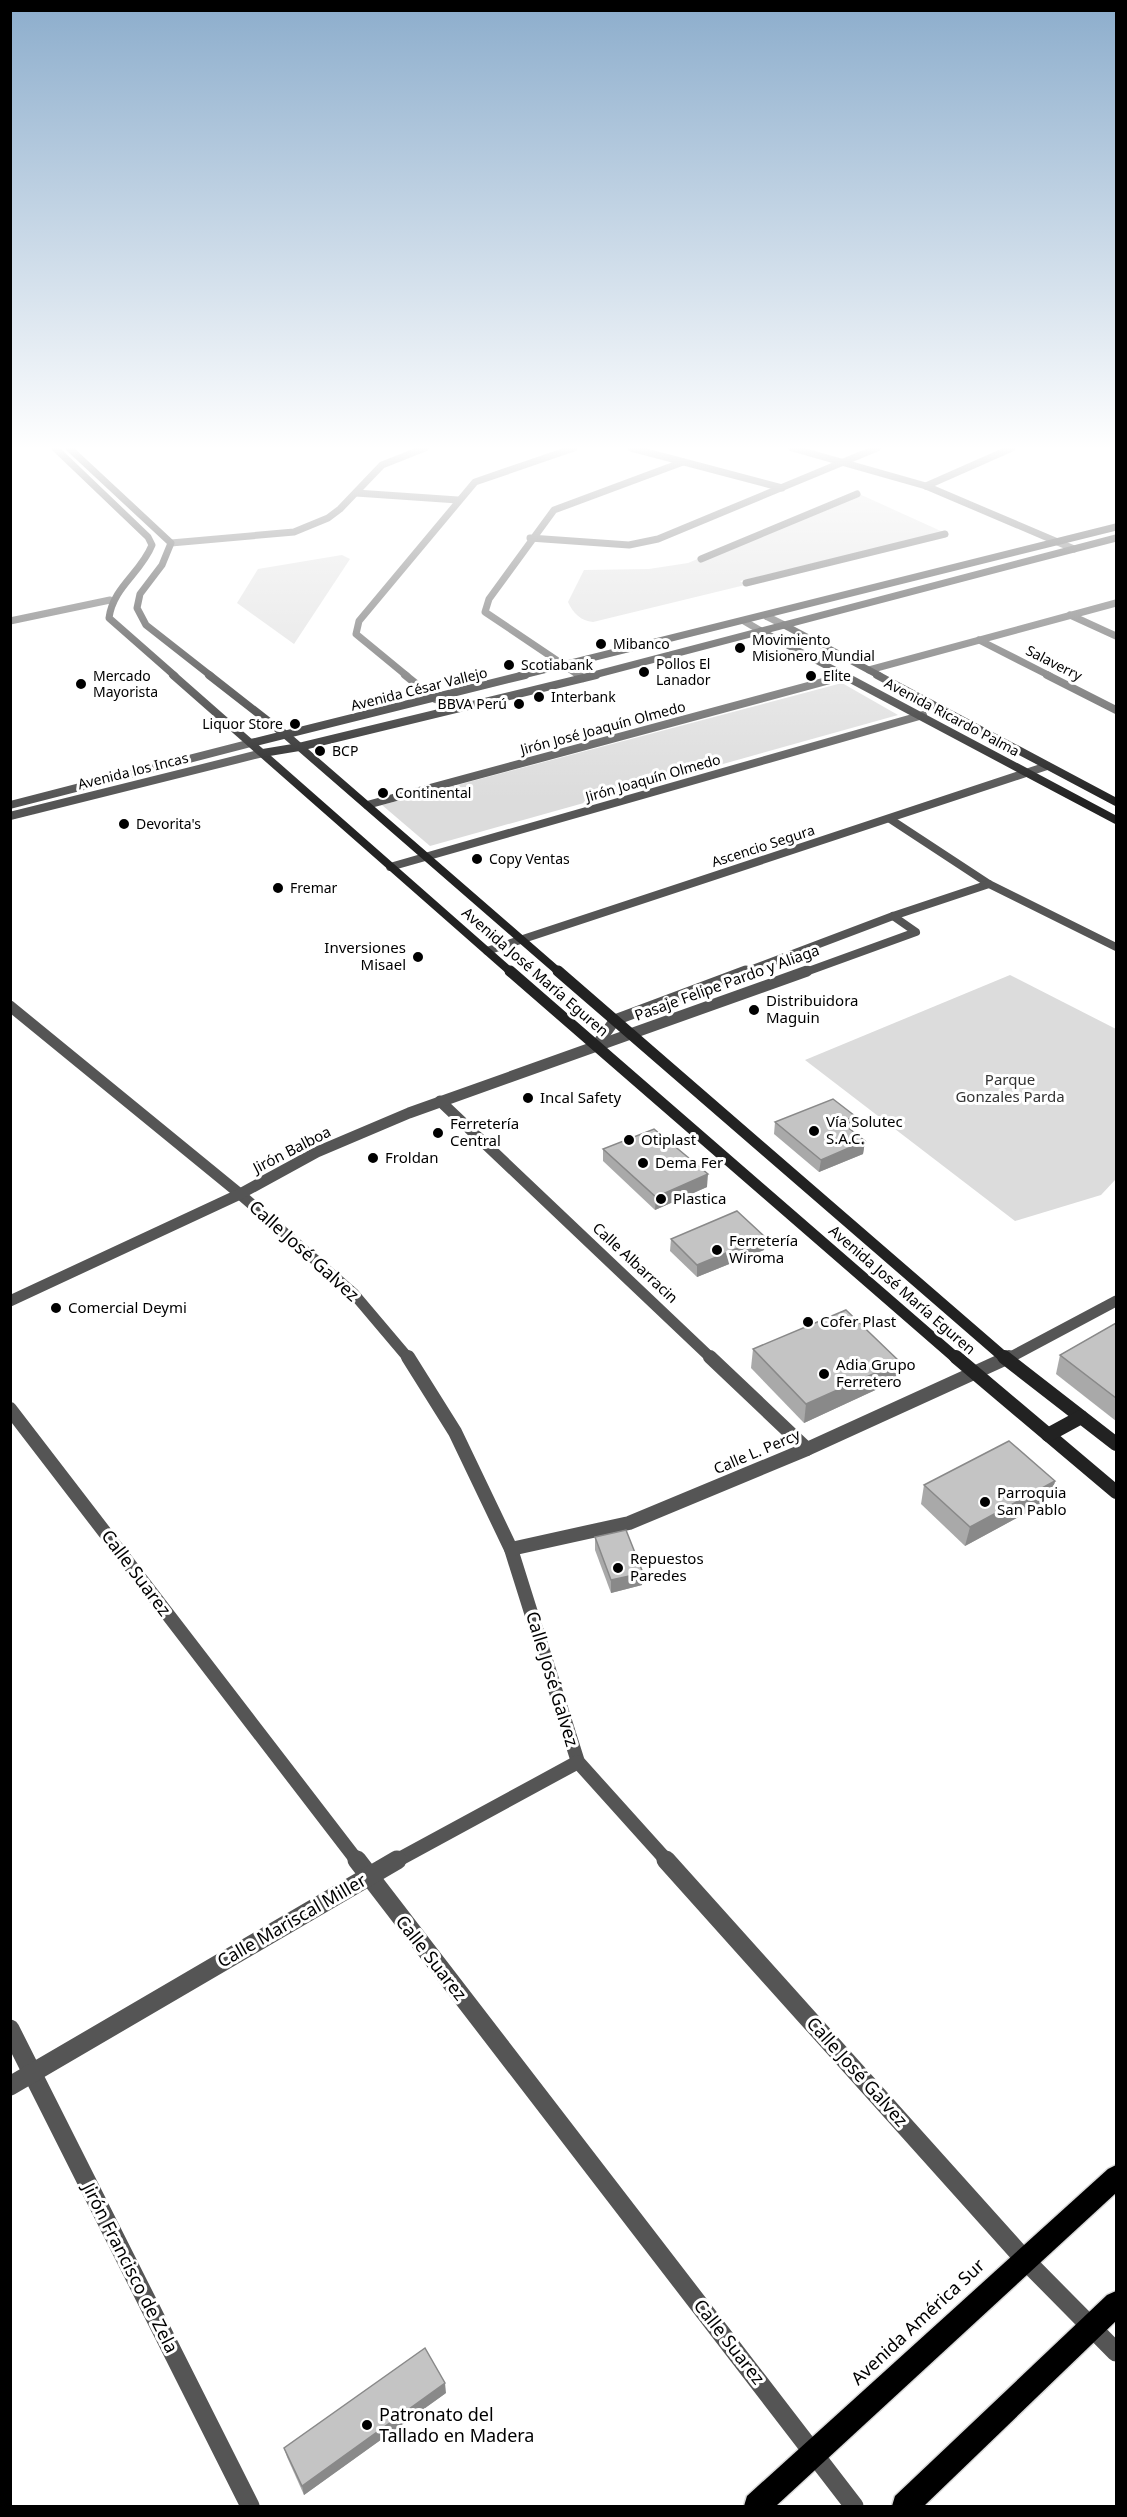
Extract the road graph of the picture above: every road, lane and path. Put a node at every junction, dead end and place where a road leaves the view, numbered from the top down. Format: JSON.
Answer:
{"nodes":[{"id":1,"x":141,"y":565,"type":"edge"},
{"id":2,"x":161,"y":565,"type":"edge"},
{"id":3,"x":404,"y":565,"type":"edge"},
{"id":4,"x":512,"y":565,"type":"edge"},
{"id":5,"x":817,"y":565,"type":"edge"},
{"id":6,"x":966,"y":565,"type":"edge"},
{"id":7,"x":1011,"y":565,"type":"edge"},
{"id":8,"x":746,"y":583,"type":"dead end"},
{"id":9,"x":110,"y":600,"type":"junction"},
{"id":10,"x":1116,"y":603,"type":"edge"},
{"id":11,"x":1070,"y":615,"type":"junction"},
{"id":12,"x":766,"y":616,"type":"junction"},
{"id":13,"x":10,"y":621,"type":"edge"},
{"id":14,"x":744,"y":621,"type":"junction"},
{"id":15,"x":783,"y":625,"type":"junction"},
{"id":16,"x":761,"y":631,"type":"junction"},
{"id":17,"x":1116,"y":636,"type":"edge"},
{"id":18,"x":979,"y":640,"type":"junction"},
{"id":19,"x":567,"y":666,"type":"junction"},
{"id":20,"x":869,"y":670,"type":"junction"},
{"id":21,"x":846,"y":676,"type":"junction"},
{"id":22,"x":583,"y":678,"type":"junction"},
{"id":23,"x":435,"y":699,"type":"junction"},
{"id":24,"x":1116,"y":710,"type":"edge"},
{"id":25,"x":922,"y":716,"type":"junction"},
{"id":26,"x":287,"y":736,"type":"junction"},
{"id":27,"x":252,"y":743,"type":"junction"},
{"id":28,"x":299,"y":747,"type":"junction"},
{"id":29,"x":262,"y":753,"type":"junction"},
{"id":30,"x":1047,"y":766,"type":"junction"},
{"id":31,"x":1027,"y":772,"type":"junction"},
{"id":32,"x":1116,"y":802,"type":"edge"},
{"id":33,"x":10,"y":805,"type":"edge"},
{"id":34,"x":368,"y":805,"type":"junction"},
{"id":35,"x":10,"y":816,"type":"edge"},
{"id":36,"x":890,"y":819,"type":"junction"},
{"id":37,"x":1116,"y":820,"type":"edge"},
{"id":38,"x":426,"y":857,"type":"junction"},
{"id":39,"x":390,"y":867,"type":"junction"},
{"id":40,"x":989,"y":884,"type":"junction"},
{"id":41,"x":893,"y":916,"type":"junction"},
{"id":42,"x":520,"y":940,"type":"junction"},
{"id":43,"x":1116,"y":946,"type":"edge"},
{"id":44,"x":487,"y":951,"type":"junction"},
{"id":45,"x":10,"y":1006,"type":"edge"},
{"id":46,"x":615,"y":1020,"type":"junction"},
{"id":47,"x":631,"y":1033,"type":"junction"},
{"id":48,"x":595,"y":1047,"type":"junction"},
{"id":49,"x":440,"y":1101,"type":"junction"},
{"id":50,"x":240,"y":1194,"type":"junction"},
{"id":51,"x":10,"y":1301,"type":"edge"},
{"id":52,"x":1116,"y":1301,"type":"edge"},
{"id":53,"x":1006,"y":1359,"type":"junction"},
{"id":54,"x":972,"y":1372,"type":"junction"},
{"id":55,"x":10,"y":1409,"type":"edge"},
{"id":56,"x":1081,"y":1416,"type":"junction"},
{"id":57,"x":1048,"y":1435,"type":"junction"},
{"id":58,"x":1116,"y":1444,"type":"edge"},
{"id":59,"x":807,"y":1449,"type":"junction"},
{"id":60,"x":1116,"y":1492,"type":"edge"},
{"id":61,"x":512,"y":1549,"type":"junction"},
{"id":62,"x":578,"y":1762,"type":"junction"},
{"id":63,"x":368,"y":1876,"type":"junction"},
{"id":64,"x":10,"y":2029,"type":"edge"},
{"id":65,"x":33,"y":2073,"type":"junction"},
{"id":66,"x":10,"y":2086,"type":"edge"},
{"id":67,"x":1116,"y":2177,"type":"edge"},
{"id":68,"x":1024,"y":2259,"type":"junction"},
{"id":69,"x":1116,"y":2304,"type":"edge"},
{"id":70,"x":1091,"y":2329,"type":"junction"},
{"id":71,"x":1116,"y":2352,"type":"edge"},
{"id":72,"x":815,"y":2453,"type":"junction"},
{"id":73,"x":249,"y":2506,"type":"edge"},
{"id":74,"x":757,"y":2506,"type":"edge"},
{"id":75,"x":854,"y":2506,"type":"edge"},
{"id":76,"x":905,"y":2506,"type":"edge"}],
"edges":[{"from":1,"to":9,"type":"main road"},
{"from":2,"to":26,"type":"main road","name":"Avenida José María Eguren"},
{"from":3,"to":23,"type":"street"},
{"from":4,"to":19,"type":"street"},
{"from":5,"to":8,"type":"street"},
{"from":6,"to":12,"type":"main road","name":"Avenida César Vallejo"},
{"from":7,"to":15,"type":"main road","name":"Avenida César Vallejo"},
{"from":9,"to":13,"type":"street"},
{"from":9,"to":27,"type":"main road","name":"Avenida José María Eguren"},
{"from":10,"to":11,"type":"street"},
{"from":11,"to":17,"type":"street"},
{"from":11,"to":18,"type":"street"},
{"from":12,"to":14,"type":"main road","name":"Avenida César Vallejo"},
{"from":12,"to":15,"type":"street","name":"Avenida Ricardo Palma"},
{"from":14,"to":16,"type":"street","name":"Avenida Ricardo Palma"},
{"from":14,"to":19,"type":"main road","name":"Avenida César Vallejo"},
{"from":15,"to":16,"type":"main road","name":"Avenida César Vallejo"},
{"from":15,"to":20,"type":"main road","name":"Avenida Ricardo Palma"},
{"from":16,"to":21,"type":"main road","name":"Avenida Ricardo Palma"},
{"from":16,"to":22,"type":"main road","name":"Avenida César Vallejo"},
{"from":18,"to":20,"type":"street"},
{"from":18,"to":24,"type":"street","name":"Salaverry"},
{"from":19,"to":22,"type":"street"},
{"from":19,"to":23,"type":"main road","name":"Avenida César Vallejo"},
{"from":20,"to":30,"type":"main road","name":"Avenida Ricardo Palma"},
{"from":21,"to":25,"type":"main road","name":"Avenida Ricardo Palma"},
{"from":21,"to":34,"type":"street","name":"Jirón José Joaquín Olmedo"},
{"from":22,"to":28,"type":"main road","name":"Avenida César Vallejo"},
{"from":23,"to":26,"type":"main road","name":"Avenida César Vallejo"},
{"from":25,"to":31,"type":"main road","name":"Avenida Ricardo Palma"},
{"from":25,"to":38,"type":"street","name":"Jirón Joaquín Olmedo"},
{"from":26,"to":27,"type":"main road","name":"Avenida César Vallejo"},
{"from":26,"to":28,"type":"main road","name":"Avenida José María Eguren"},
{"from":27,"to":29,"type":"main road","name":"Avenida José María Eguren"},
{"from":27,"to":33,"type":"street","name":"Avenida los Incas"},
{"from":28,"to":29,"type":"main road","name":"Avenida César Vallejo"},
{"from":28,"to":34,"type":"main road","name":"Avenida José María Eguren"},
{"from":29,"to":35,"type":"street","name":"Avenida los Incas"},
{"from":29,"to":39,"type":"main road","name":"Avenida José María Eguren"},
{"from":30,"to":31,"type":"street","name":"Ascencio Segura"},
{"from":30,"to":32,"type":"main road","name":"Avenida Ricardo Palma"},
{"from":31,"to":36,"type":"street","name":"Ascencio Segura"},
{"from":31,"to":37,"type":"main road","name":"Avenida Ricardo Palma"},
{"from":34,"to":38,"type":"main road","name":"Avenida José María Eguren"},
{"from":36,"to":40,"type":"street"},
{"from":36,"to":42,"type":"street","name":"Ascencio Segura"},
{"from":38,"to":39,"type":"street","name":"Jirón Joaquín Olmedo"},
{"from":38,"to":42,"type":"main road","name":"Avenida José María Eguren"},
{"from":39,"to":44,"type":"main road","name":"Avenida José María Eguren"},
{"from":40,"to":41,"type":"street","name":"Pasaje Felipe Pardo y Aliaga"},
{"from":40,"to":43,"type":"street"},
{"from":41,"to":46,"type":"street","name":"Pasaje Felipe Pardo y Aliaga"},
{"from":41,"to":47,"type":"street","name":"Pasaje Felipe Pardo y Aliaga"},
{"from":42,"to":44,"type":"street","name":"Ascencio Segura"},
{"from":42,"to":46,"type":"main road","name":"Avenida José María Eguren"},
{"from":44,"to":48,"type":"main road","name":"Avenida José María Eguren"},
{"from":45,"to":50,"type":"street","name":"Calle José Galvez"},
{"from":46,"to":47,"type":"main road","name":"Avenida José María Eguren"},
{"from":46,"to":48,"type":"street","name":"Pasaje Felipe Pardo y Aliaga"},
{"from":47,"to":48,"type":"street","name":"Pasaje Felipe Pardo y Aliaga"},
{"from":47,"to":53,"type":"main road","name":"Avenida José María Eguren"},
{"from":48,"to":49,"type":"street","name":"Jirón Balboa"},
{"from":48,"to":54,"type":"main road","name":"Avenida José María Eguren"},
{"from":49,"to":50,"type":"street","name":"Jirón Balboa"},
{"from":49,"to":59,"type":"street","name":"Calle Albarracin"},
{"from":50,"to":51,"type":"street","name":"Jirón Balboa"},
{"from":50,"to":61,"type":"street","name":"Calle José Galvez"},
{"from":52,"to":53,"type":"street","name":"Calle L. Percy"},
{"from":53,"to":54,"type":"street","name":"Calle L. Percy"},
{"from":53,"to":56,"type":"main road","name":"Avenida José María Eguren"},
{"from":54,"to":57,"type":"main road","name":"Avenida José María Eguren"},
{"from":54,"to":59,"type":"street","name":"Calle L. Percy"},
{"from":55,"to":63,"type":"street","name":"Calle Suarez"},
{"from":56,"to":57,"type":"main road"},
{"from":56,"to":58,"type":"main road","name":"Avenida José María Eguren"},
{"from":57,"to":60,"type":"main road","name":"Avenida José María Eguren"},
{"from":59,"to":61,"type":"street","name":"Calle L. Percy"},
{"from":61,"to":62,"type":"street","name":"Calle José Galvez"},
{"from":62,"to":63,"type":"street","name":"Calle Mariscal Miller"},
{"from":62,"to":68,"type":"street","name":"Calle José Galvez"},
{"from":63,"to":65,"type":"street","name":"Calle Mariscal Miller"},
{"from":63,"to":72,"type":"street","name":"Calle Suarez"},
{"from":64,"to":65,"type":"street","name":"Jirón Francisco de Zela"},
{"from":65,"to":66,"type":"street","name":"Calle Mariscal Miller"},
{"from":65,"to":73,"type":"street","name":"Jirón Francisco de Zela"},
{"from":67,"to":68,"type":"main road","name":"Avenida América Sur"},
{"from":68,"to":70,"type":"street","name":"Calle José Galvez"},
{"from":68,"to":72,"type":"main road","name":"Avenida América Sur"},
{"from":69,"to":70,"type":"main road"},
{"from":70,"to":71,"type":"street","name":"Calle José Galvez"},
{"from":70,"to":76,"type":"main road"},
{"from":72,"to":74,"type":"main road","name":"Avenida América Sur"},
{"from":72,"to":75,"type":"street","name":"Calle Suarez"}]}
